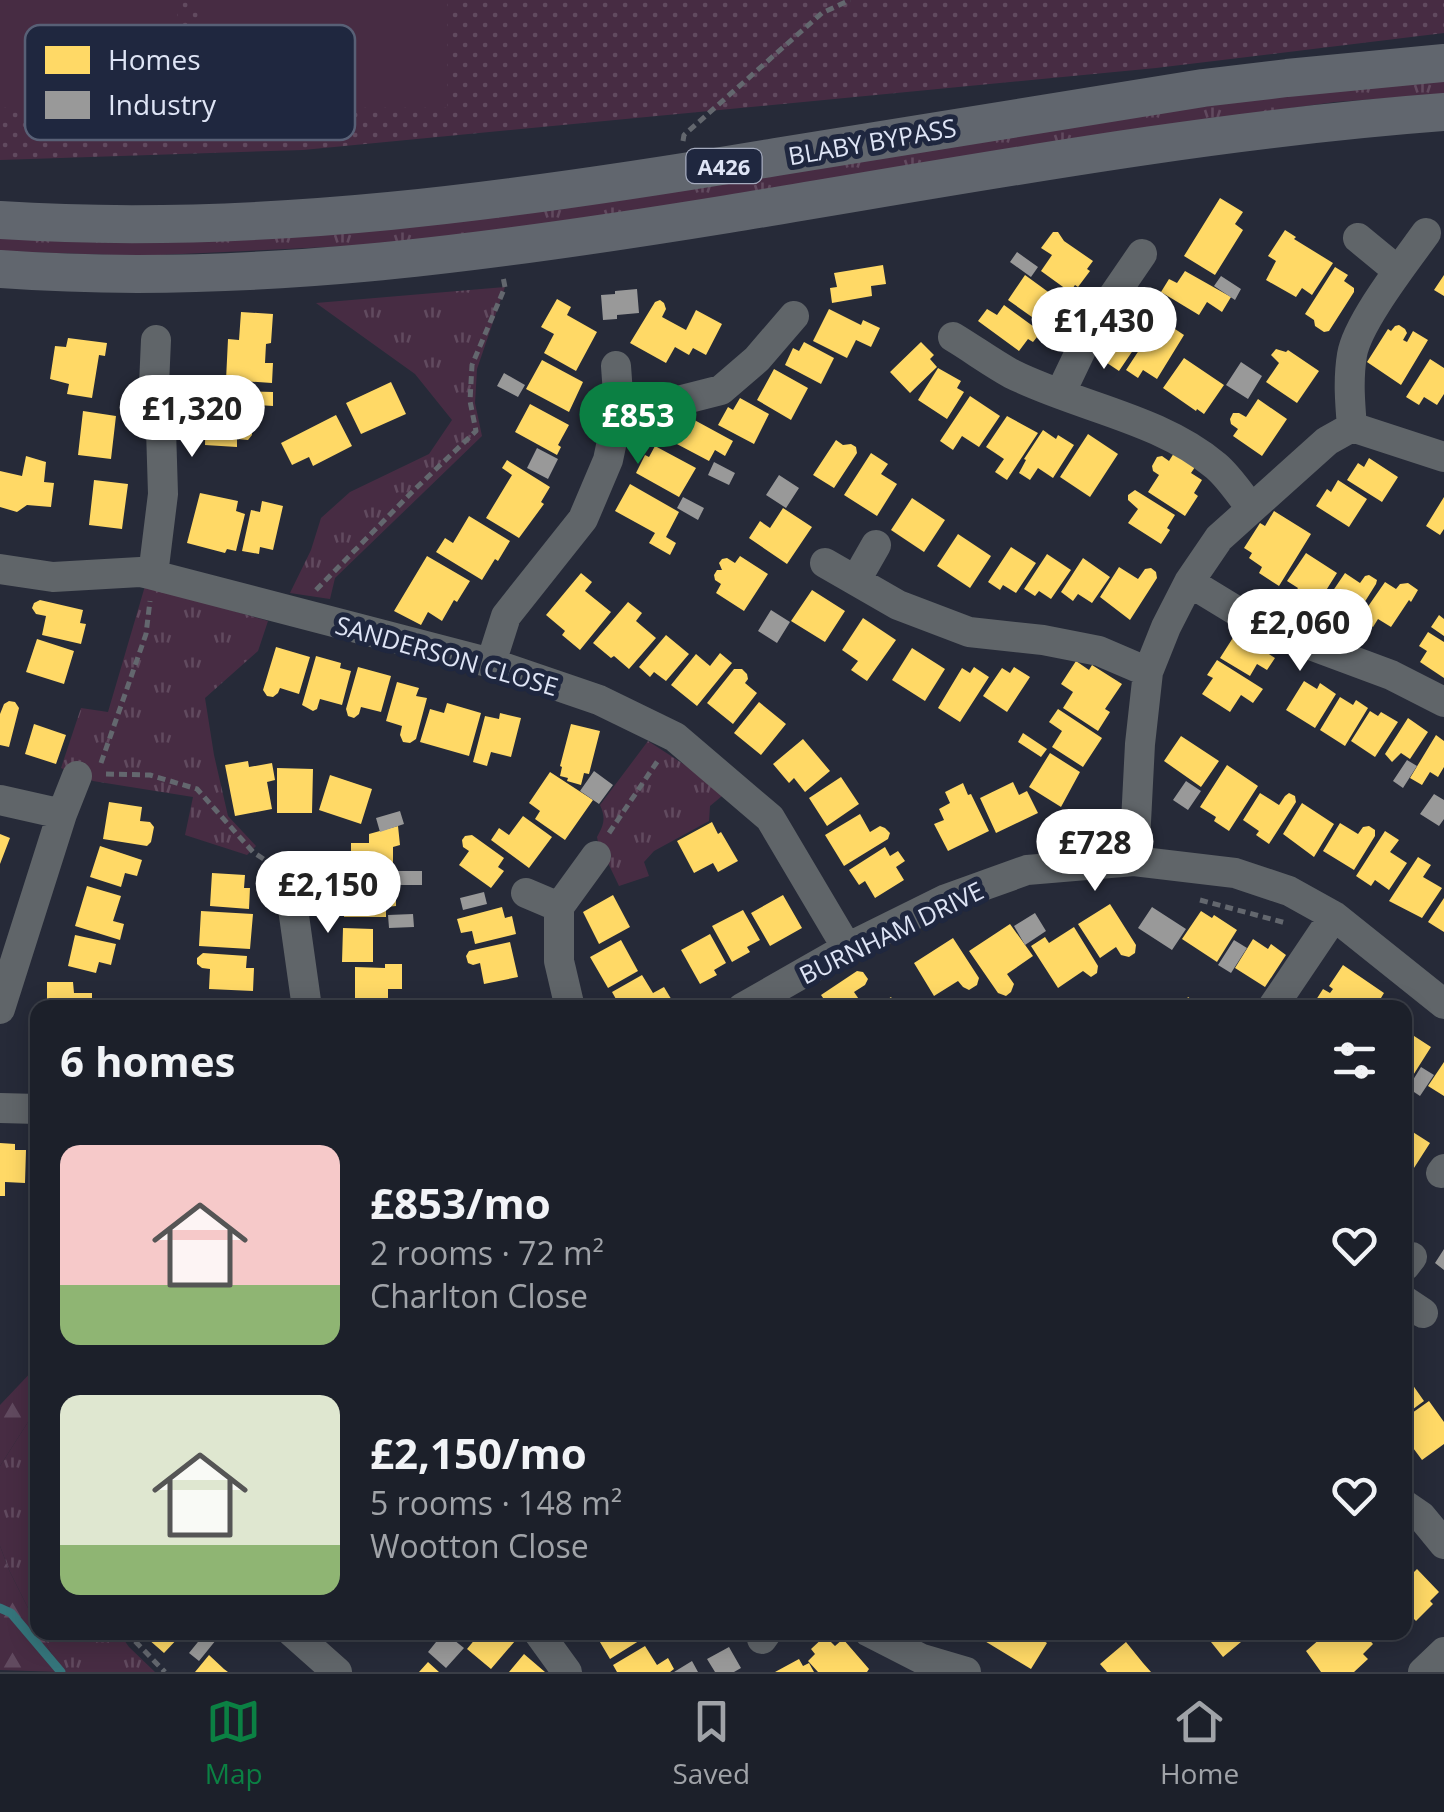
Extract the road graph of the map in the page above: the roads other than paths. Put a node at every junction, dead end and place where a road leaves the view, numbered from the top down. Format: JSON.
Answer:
{"nodes":[{"id":1,"x":1444,"y":63,"type":"edge"},
{"id":2,"x":1444,"y":112,"type":"edge"},
{"id":3,"x":0,"y":220,"type":"edge"},
{"id":4,"x":1426,"y":233,"type":"dead end"},
{"id":5,"x":1358,"y":238,"type":"dead end"},
{"id":6,"x":1142,"y":254,"type":"dead end"},
{"id":7,"x":0,"y":269,"type":"edge"},
{"id":8,"x":1398,"y":271,"type":"junction"},
{"id":9,"x":794,"y":316,"type":"dead end"},
{"id":10,"x":953,"y":337,"type":"dead end"},
{"id":11,"x":156,"y":340,"type":"dead end"},
{"id":12,"x":616,"y":366,"type":"dead end"},
{"id":13,"x":1061,"y":392,"type":"junction"},
{"id":14,"x":619,"y":408,"type":"junction"},
{"id":15,"x":1352,"y":427,"type":"junction"},
{"id":16,"x":1444,"y":457,"type":"edge"},
{"id":17,"x":1250,"y":508,"type":"junction"},
{"id":18,"x":876,"y":545,"type":"dead end"},
{"id":19,"x":825,"y":562,"type":"dead end"},
{"id":20,"x":0,"y":568,"type":"edge"},
{"id":21,"x":153,"y":575,"type":"junction"},
{"id":22,"x":856,"y":580,"type":"junction"},
{"id":23,"x":1190,"y":582,"type":"junction"},
{"id":24,"x":491,"y":662,"type":"junction"},
{"id":25,"x":1148,"y":672,"type":"junction"},
{"id":26,"x":1444,"y":702,"type":"edge"},
{"id":27,"x":77,"y":776,"type":"dead end"},
{"id":28,"x":0,"y":800,"type":"edge"},
{"id":29,"x":62,"y":814,"type":"junction"},
{"id":30,"x":596,"y":856,"type":"road end"},
{"id":31,"x":1134,"y":861,"type":"junction"},
{"id":32,"x":288,"y":864,"type":"road end"},
{"id":33,"x":526,"y":893,"type":"dead end"},
{"id":34,"x":559,"y":907,"type":"junction"},
{"id":35,"x":1328,"y":926,"type":"junction"},
{"id":36,"x":846,"y":948,"type":"junction"},
{"id":37,"x":306,"y":1000,"type":"edge"},
{"id":38,"x":568,"y":1000,"type":"edge"},
{"id":39,"x":761,"y":1000,"type":"edge"},
{"id":40,"x":1277,"y":1000,"type":"edge"},
{"id":41,"x":1444,"y":1004,"type":"edge"},
{"id":42,"x":0,"y":1010,"type":"edge"},
{"id":43,"x":0,"y":1108,"type":"edge"},
{"id":44,"x":30,"y":1109,"type":"edge"},
{"id":45,"x":1412,"y":1510,"type":"edge"},
{"id":46,"x":1444,"y":1544,"type":"edge"},
{"id":47,"x":301,"y":1640,"type":"edge"},
{"id":48,"x":544,"y":1640,"type":"edge"},
{"id":49,"x":885,"y":1640,"type":"edge"},
{"id":50,"x":1444,"y":1652,"type":"edge"},
{"id":51,"x":337,"y":1672,"type":"edge"},
{"id":52,"x":566,"y":1672,"type":"edge"},
{"id":53,"x":966,"y":1672,"type":"edge"},
{"id":54,"x":1423,"y":1672,"type":"edge"}],
"edges":[{"from":1,"to":3,"type":"main road","name":"BLABY BYPASS","number":"A426"},
{"from":2,"to":7,"type":"main road","name":"BLABY BYPASS","number":"A426"},
{"from":4,"to":8,"type":"street"},
{"from":5,"to":8,"type":"street"},
{"from":6,"to":13,"type":"street"},
{"from":8,"to":15,"type":"street"},
{"from":9,"to":14,"type":"street"},
{"from":10,"to":13,"type":"street"},
{"from":11,"to":21,"type":"street"},
{"from":12,"to":14,"type":"street"},
{"from":13,"to":17,"type":"street"},
{"from":14,"to":24,"type":"street"},
{"from":15,"to":16,"type":"street"},
{"from":15,"to":17,"type":"street"},
{"from":17,"to":23,"type":"street"},
{"from":18,"to":22,"type":"street"},
{"from":19,"to":22,"type":"street"},
{"from":20,"to":21,"type":"street","name":"SANDERSON CLOSE"},
{"from":21,"to":24,"type":"street","name":"SANDERSON CLOSE"},
{"from":22,"to":25,"type":"street"},
{"from":23,"to":25,"type":"street"},
{"from":23,"to":26,"type":"street"},
{"from":24,"to":36,"type":"street","name":"SANDERSON CLOSE"},
{"from":25,"to":31,"type":"street"},
{"from":27,"to":29,"type":"street"},
{"from":28,"to":29,"type":"street"},
{"from":29,"to":42,"type":"street"},
{"from":30,"to":34,"type":"street"},
{"from":31,"to":35,"type":"street","name":"BURNHAM DRIVE"},
{"from":31,"to":36,"type":"street","name":"BURNHAM DRIVE"},
{"from":32,"to":37,"type":"street"},
{"from":33,"to":34,"type":"street"},
{"from":34,"to":38,"type":"street"},
{"from":35,"to":40,"type":"street"},
{"from":35,"to":41,"type":"street","name":"BURNHAM DRIVE"},
{"from":36,"to":39,"type":"street","name":"BURNHAM DRIVE"},
{"from":43,"to":44,"type":"street"},
{"from":45,"to":46,"type":"street"},
{"from":47,"to":51,"type":"street"},
{"from":48,"to":52,"type":"street"},
{"from":49,"to":53,"type":"street"},
{"from":50,"to":54,"type":"street"}]}
